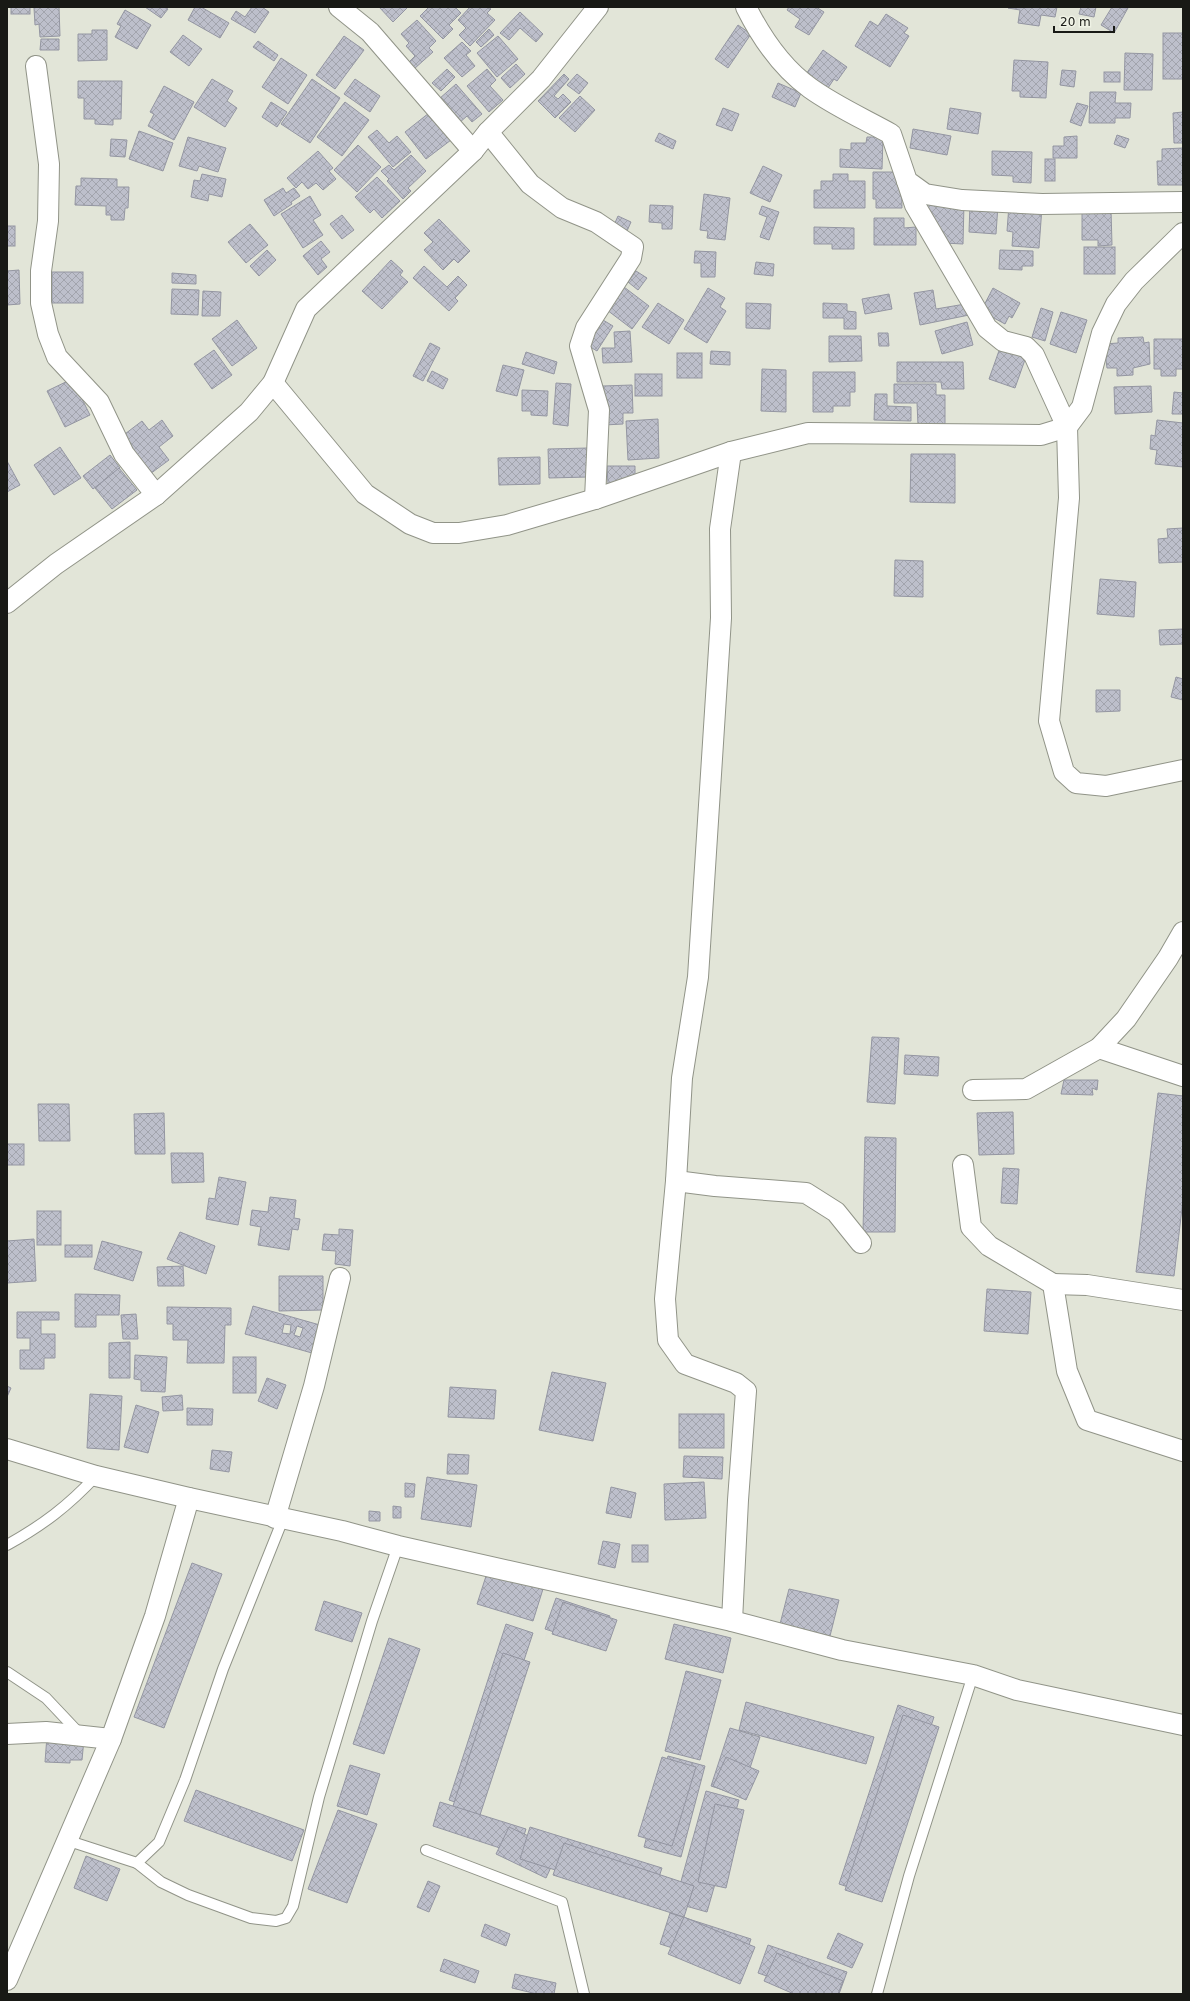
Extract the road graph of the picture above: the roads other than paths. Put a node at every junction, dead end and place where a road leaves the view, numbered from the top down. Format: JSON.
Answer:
{"nodes":[{"id":1,"x":339,"y":7,"type":"edge"},
{"id":2,"x":598,"y":7,"type":"edge"},
{"id":3,"x":746,"y":7,"type":"edge"},
{"id":4,"x":36,"y":66,"type":"dead end"},
{"id":5,"x":488,"y":132,"type":"junction"},
{"id":6,"x":473,"y":151,"type":"junction"},
{"id":7,"x":907,"y":181,"type":"junction"},
{"id":8,"x":1183,"y":202,"type":"edge"},
{"id":9,"x":1183,"y":233,"type":"edge"},
{"id":10,"x":273,"y":383,"type":"junction"},
{"id":11,"x":1066,"y":427,"type":"junction"},
{"id":12,"x":731,"y":452,"type":"junction"},
{"id":13,"x":156,"y":495,"type":"junction"},
{"id":14,"x":595,"y":499,"type":"junction"},
{"id":15,"x":7,"y":603,"type":"edge"},
{"id":16,"x":1183,"y":770,"type":"edge"},
{"id":17,"x":1183,"y":932,"type":"edge"},
{"id":18,"x":1099,"y":1048,"type":"junction"},
{"id":19,"x":1183,"y":1076,"type":"edge"},
{"id":20,"x":973,"y":1090,"type":"dead end"},
{"id":21,"x":963,"y":1165,"type":"dead end"},
{"id":22,"x":676,"y":1181,"type":"junction"},
{"id":23,"x":861,"y":1243,"type":"dead end"},
{"id":24,"x":340,"y":1278,"type":"dead end"},
{"id":25,"x":1052,"y":1284,"type":"junction"},
{"id":26,"x":1183,"y":1300,"type":"edge"},
{"id":27,"x":7,"y":1449,"type":"edge"},
{"id":28,"x":1183,"y":1451,"type":"edge"},
{"id":29,"x":96,"y":1476,"type":"junction"},
{"id":30,"x":189,"y":1498,"type":"junction"},
{"id":31,"x":279,"y":1519,"type":"junction"},
{"id":32,"x":7,"y":1545,"type":"edge"},
{"id":33,"x":398,"y":1546,"type":"junction"},
{"id":34,"x":732,"y":1621,"type":"junction"},
{"id":35,"x":7,"y":1672,"type":"edge"},
{"id":36,"x":973,"y":1675,"type":"junction"},
{"id":37,"x":1183,"y":1725,"type":"edge"},
{"id":38,"x":7,"y":1734,"type":"edge"},
{"id":39,"x":80,"y":1735,"type":"junction"},
{"id":40,"x":111,"y":1739,"type":"junction"},
{"id":41,"x":66,"y":1840,"type":"junction"},
{"id":42,"x":426,"y":1850,"type":"dead end"},
{"id":43,"x":137,"y":1862,"type":"junction"},
{"id":44,"x":7,"y":1980,"type":"edge"},
{"id":45,"x":584,"y":1994,"type":"edge"},
{"id":46,"x":877,"y":1994,"type":"edge"}],
"edges":[{"from":1,"to":6,"type":"street"},
{"from":2,"to":5,"type":"street"},
{"from":3,"to":7,"type":"street"},
{"from":4,"to":13,"type":"street"},
{"from":5,"to":6,"type":"street"},
{"from":5,"to":14,"type":"street"},
{"from":6,"to":10,"type":"street"},
{"from":7,"to":8,"type":"street"},
{"from":7,"to":11,"type":"street"},
{"from":9,"to":11,"type":"street"},
{"from":10,"to":13,"type":"street"},
{"from":10,"to":14,"type":"street"},
{"from":11,"to":12,"type":"street"},
{"from":11,"to":16,"type":"street"},
{"from":12,"to":14,"type":"street"},
{"from":12,"to":22,"type":"street"},
{"from":13,"to":15,"type":"street"},
{"from":17,"to":18,"type":"street"},
{"from":18,"to":19,"type":"street"},
{"from":18,"to":20,"type":"street"},
{"from":21,"to":25,"type":"street"},
{"from":22,"to":23,"type":"street"},
{"from":22,"to":34,"type":"street"},
{"from":24,"to":31,"type":"street"},
{"from":25,"to":26,"type":"street"},
{"from":25,"to":28,"type":"street"},
{"from":27,"to":29,"type":"street"},
{"from":29,"to":30,"type":"street"},
{"from":29,"to":32,"type":"lane"},
{"from":30,"to":31,"type":"street"},
{"from":30,"to":40,"type":"street"},
{"from":31,"to":33,"type":"street"},
{"from":31,"to":43,"type":"lane"},
{"from":33,"to":34,"type":"street"},
{"from":33,"to":43,"type":"lane"},
{"from":34,"to":36,"type":"street"},
{"from":35,"to":39,"type":"lane"},
{"from":36,"to":37,"type":"street"},
{"from":36,"to":46,"type":"lane"},
{"from":38,"to":39,"type":"street"},
{"from":39,"to":40,"type":"street"},
{"from":40,"to":41,"type":"street"},
{"from":41,"to":43,"type":"lane"},
{"from":41,"to":44,"type":"street"},
{"from":42,"to":45,"type":"lane"}]}
